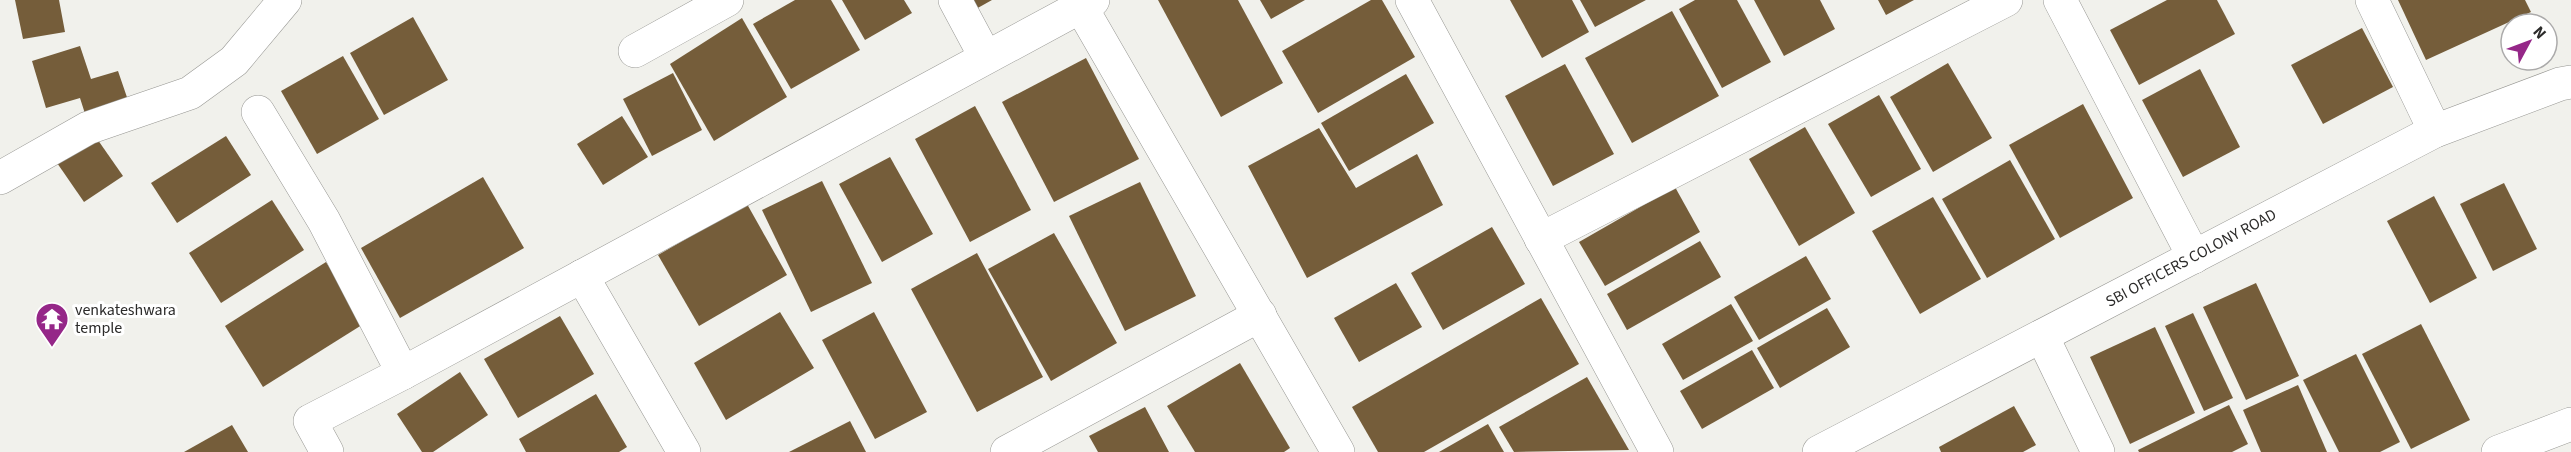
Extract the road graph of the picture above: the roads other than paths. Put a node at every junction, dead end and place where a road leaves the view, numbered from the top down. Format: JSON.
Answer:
{"nodes":[{"id":1,"x":285,"y":0,"type":"edge"},
{"id":2,"x":726,"y":0,"type":"edge"},
{"id":3,"x":955,"y":0,"type":"edge"},
{"id":4,"x":1412,"y":0,"type":"edge"},
{"id":5,"x":2006,"y":0,"type":"edge"},
{"id":6,"x":2060,"y":0,"type":"edge"},
{"id":7,"x":2372,"y":0,"type":"edge"},
{"id":8,"x":1087,"y":3,"type":"edge"},
{"id":9,"x":635,"y":51,"type":"dead end"},
{"id":10,"x":985,"y":57,"type":"junction"},
{"id":11,"x":2571,"y":82,"type":"edge"},
{"id":12,"x":258,"y":112,"type":"dead end"},
{"id":13,"x":2435,"y":131,"type":"junction"},
{"id":14,"x":0,"y":178,"type":"edge"},
{"id":15,"x":1541,"y":239,"type":"junction"},
{"id":16,"x":2194,"y":257,"type":"junction"},
{"id":17,"x":582,"y":276,"type":"junction"},
{"id":18,"x":1260,"y":315,"type":"junction"},
{"id":19,"x":2042,"y":336,"type":"junction"},
{"id":20,"x":403,"y":374,"type":"junction"},
{"id":21,"x":2571,"y":424,"type":"edge"},
{"id":22,"x":327,"y":452,"type":"edge"},
{"id":23,"x":684,"y":452,"type":"edge"},
{"id":24,"x":1007,"y":452,"type":"edge"},
{"id":25,"x":1338,"y":452,"type":"edge"},
{"id":26,"x":1657,"y":452,"type":"edge"},
{"id":27,"x":1819,"y":452,"type":"edge"},
{"id":28,"x":2098,"y":452,"type":"edge"},
{"id":29,"x":2498,"y":452,"type":"edge"}],
"edges":[{"from":1,"to":14,"type":"street"},
{"from":2,"to":9,"type":"street"},
{"from":3,"to":10,"type":"street"},
{"from":4,"to":15,"type":"street"},
{"from":5,"to":15,"type":"street"},
{"from":6,"to":16,"type":"street"},
{"from":7,"to":13,"type":"street"},
{"from":8,"to":10,"type":"street"},
{"from":8,"to":18,"type":"street"},
{"from":10,"to":17,"type":"street"},
{"from":11,"to":13,"type":"street","name":"SBI OFFICERS COLONY ROAD"},
{"from":12,"to":20,"type":"street"},
{"from":13,"to":16,"type":"street","name":"SBI OFFICERS COLONY ROAD"},
{"from":15,"to":26,"type":"street"},
{"from":16,"to":19,"type":"street","name":"SBI OFFICERS COLONY ROAD"},
{"from":17,"to":20,"type":"street"},
{"from":17,"to":23,"type":"street"},
{"from":18,"to":24,"type":"street"},
{"from":18,"to":25,"type":"street"},
{"from":19,"to":27,"type":"street","name":"SBI OFFICERS COLONY ROAD"},
{"from":19,"to":28,"type":"street"},
{"from":20,"to":22,"type":"street"},
{"from":21,"to":29,"type":"street"}]}
